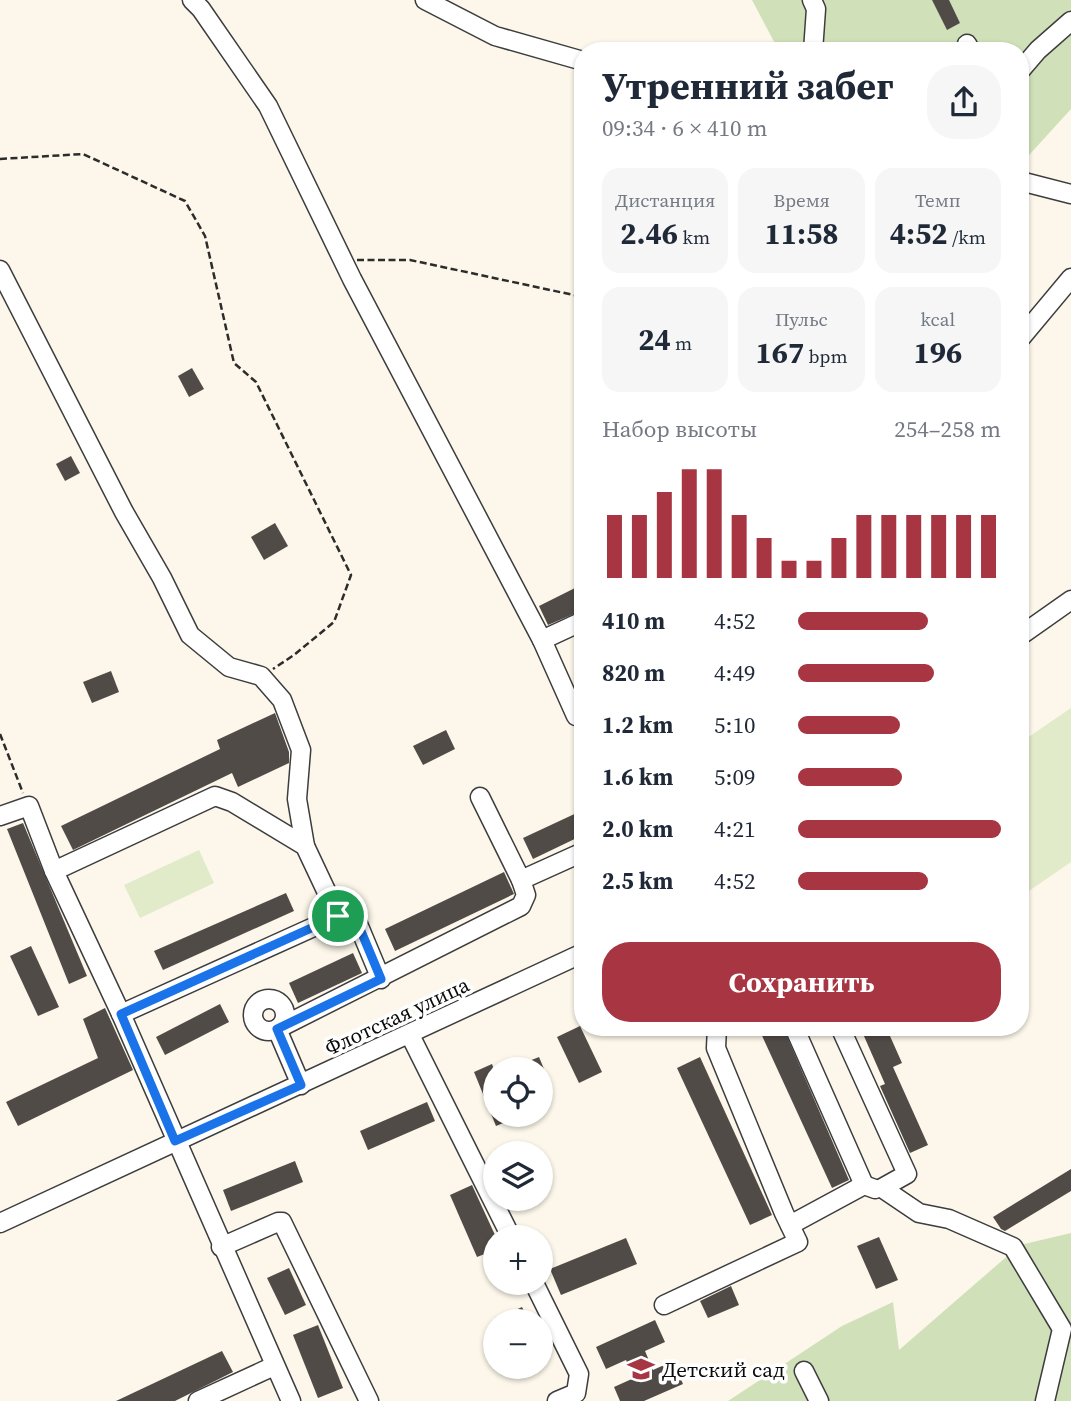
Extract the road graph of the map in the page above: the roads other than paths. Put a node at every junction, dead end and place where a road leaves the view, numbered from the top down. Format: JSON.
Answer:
{"nodes":[{"id":1,"x":192,"y":0,"type":"edge"},
{"id":2,"x":425,"y":0,"type":"edge"},
{"id":3,"x":812,"y":0,"type":"edge"},
{"id":4,"x":1071,"y":21,"type":"edge"},
{"id":5,"x":814,"y":42,"type":"edge"},
{"id":6,"x":574,"y":58,"type":"edge"},
{"id":7,"x":1029,"y":61,"type":"edge"},
{"id":8,"x":1029,"y":183,"type":"edge"},
{"id":9,"x":1071,"y":194,"type":"edge"},
{"id":10,"x":0,"y":270,"type":"edge"},
{"id":11,"x":1071,"y":278,"type":"edge"},
{"id":12,"x":1029,"y":328,"type":"edge"},
{"id":13,"x":1071,"y":600,"type":"edge"},
{"id":14,"x":574,"y":625,"type":"edge"},
{"id":15,"x":1029,"y":630,"type":"edge"},
{"id":16,"x":542,"y":640,"type":"junction"},
{"id":17,"x":574,"y":712,"type":"edge"},
{"id":18,"x":480,"y":797,"type":"dead end"},
{"id":19,"x":0,"y":816,"type":"edge"},
{"id":20,"x":305,"y":846,"type":"junction"},
{"id":21,"x":574,"y":856,"type":"edge"},
{"id":22,"x":54,"y":871,"type":"junction"},
{"id":23,"x":521,"y":880,"type":"junction"},
{"id":24,"x":338,"y":916,"type":"junction"},
{"id":25,"x":574,"y":957,"type":"edge"},
{"id":26,"x":381,"y":979,"type":"junction"},
{"id":27,"x":121,"y":1014,"type":"junction"},
{"id":28,"x":410,"y":1035,"type":"junction"},
{"id":29,"x":717,"y":1036,"type":"edge"},
{"id":30,"x":798,"y":1036,"type":"edge"},
{"id":31,"x":843,"y":1036,"type":"edge"},
{"id":32,"x":301,"y":1085,"type":"junction"},
{"id":33,"x":175,"y":1141,"type":"junction"},
{"id":34,"x":864,"y":1185,"type":"junction"},
{"id":35,"x":882,"y":1188,"type":"junction"},
{"id":36,"x":0,"y":1223,"type":"edge"},
{"id":37,"x":505,"y":1225,"type":"edge"},
{"id":38,"x":790,"y":1225,"type":"junction"},
{"id":39,"x":221,"y":1247,"type":"junction"},
{"id":40,"x":540,"y":1295,"type":"edge"},
{"id":41,"x":664,"y":1304,"type":"dead end"},
{"id":42,"x":1067,"y":1330,"type":"edge"},
{"id":43,"x":274,"y":1366,"type":"junction"},
{"id":44,"x":804,"y":1371,"type":"dead end"},
{"id":45,"x":198,"y":1401,"type":"edge"},
{"id":46,"x":291,"y":1401,"type":"edge"},
{"id":47,"x":369,"y":1401,"type":"edge"},
{"id":48,"x":557,"y":1401,"type":"edge"},
{"id":49,"x":819,"y":1401,"type":"edge"},
{"id":50,"x":1045,"y":1401,"type":"edge"}],
"edges":[{"from":1,"to":16,"type":"street"},
{"from":2,"to":6,"type":"street"},
{"from":3,"to":5,"type":"street"},
{"from":4,"to":7,"type":"street"},
{"from":8,"to":9,"type":"street"},
{"from":10,"to":20,"type":"street"},
{"from":11,"to":12,"type":"street"},
{"from":13,"to":15,"type":"street"},
{"from":14,"to":16,"type":"street"},
{"from":16,"to":17,"type":"street"},
{"from":18,"to":23,"type":"street"},
{"from":19,"to":22,"type":"street"},
{"from":20,"to":22,"type":"street"},
{"from":20,"to":24,"type":"street"},
{"from":21,"to":23,"type":"street"},
{"from":22,"to":27,"type":"street"},
{"from":23,"to":26,"type":"street"},
{"from":24,"to":26,"type":"street"},
{"from":24,"to":27,"type":"street"},
{"from":25,"to":28,"type":"street","name":"Флотская улица"},
{"from":26,"to":32,"type":"street"},
{"from":27,"to":33,"type":"street"},
{"from":28,"to":32,"type":"street","name":"Флотская улица"},
{"from":28,"to":37,"type":"street"},
{"from":29,"to":38,"type":"street"},
{"from":30,"to":34,"type":"street"},
{"from":31,"to":35,"type":"street"},
{"from":32,"to":33,"type":"street","name":"Флотская улица"},
{"from":33,"to":36,"type":"street","name":"Флотская улица"},
{"from":33,"to":39,"type":"street"},
{"from":34,"to":35,"type":"street"},
{"from":34,"to":38,"type":"street"},
{"from":35,"to":42,"type":"street"},
{"from":38,"to":41,"type":"street"},
{"from":39,"to":43,"type":"street"},
{"from":39,"to":47,"type":"street"},
{"from":40,"to":48,"type":"street"},
{"from":42,"to":50,"type":"street"},
{"from":43,"to":45,"type":"street"},
{"from":43,"to":46,"type":"street"},
{"from":44,"to":49,"type":"street"}]}
